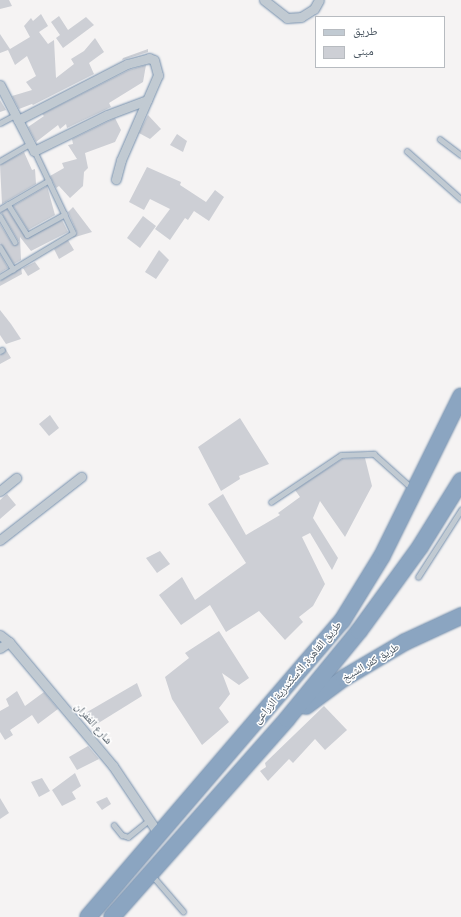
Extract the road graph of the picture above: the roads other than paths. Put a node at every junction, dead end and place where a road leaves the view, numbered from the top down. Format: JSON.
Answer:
{"nodes":[{"id":1,"x":264,"y":0,"type":"edge"},
{"id":2,"x":320,"y":0,"type":"edge"},
{"id":3,"x":0,"y":85,"type":"edge"},
{"id":4,"x":146,"y":100,"type":"junction"},
{"id":5,"x":16,"y":117,"type":"junction"},
{"id":6,"x":0,"y":123,"type":"edge"},
{"id":7,"x":440,"y":139,"type":"dead end"},
{"id":8,"x":32,"y":148,"type":"junction"},
{"id":9,"x":407,"y":151,"type":"dead end"},
{"id":10,"x":461,"y":156,"type":"edge"},
{"id":11,"x":0,"y":161,"type":"edge"},
{"id":12,"x":116,"y":179,"type":"dead end"},
{"id":13,"x":48,"y":181,"type":"junction"},
{"id":14,"x":461,"y":199,"type":"edge"},
{"id":15,"x":8,"y":204,"type":"junction"},
{"id":16,"x":0,"y":209,"type":"edge"},
{"id":17,"x":65,"y":214,"type":"junction"},
{"id":18,"x":0,"y":216,"type":"edge"},
{"id":19,"x":15,"y":242,"type":"dead end"},
{"id":20,"x":0,"y":247,"type":"edge"},
{"id":21,"x":13,"y":269,"type":"junction"},
{"id":22,"x":0,"y":277,"type":"edge"},
{"id":23,"x":461,"y":396,"type":"edge"},
{"id":24,"x":81,"y":477,"type":"dead end"},
{"id":25,"x":16,"y":478,"type":"dead end"},
{"id":26,"x":461,"y":481,"type":"edge"},
{"id":27,"x":414,"y":490,"type":"junction"},
{"id":28,"x":0,"y":491,"type":"edge"},
{"id":29,"x":271,"y":502,"type":"dead end"},
{"id":30,"x":461,"y":510,"type":"edge"},
{"id":31,"x":0,"y":540,"type":"edge"},
{"id":32,"x":418,"y":577,"type":"dead end"},
{"id":33,"x":461,"y":616,"type":"edge"},
{"id":34,"x":0,"y":635,"type":"edge"},
{"id":35,"x":9,"y":642,"type":"junction"},
{"id":36,"x":0,"y":648,"type":"edge"},
{"id":37,"x":287,"y":719,"type":"junction"},
{"id":38,"x":149,"y":820,"type":"junction"},
{"id":39,"x":114,"y":825,"type":"dead end"},
{"id":40,"x":160,"y":836,"type":"junction"},
{"id":41,"x":151,"y":874,"type":"junction"},
{"id":42,"x":183,"y":911,"type":"dead end"},
{"id":43,"x":88,"y":917,"type":"edge"},
{"id":44,"x":112,"y":917,"type":"edge"}],
"edges":[{"from":1,"to":2,"type":"street"},
{"from":3,"to":5,"type":"street"},
{"from":4,"to":5,"type":"street"},
{"from":4,"to":8,"type":"street"},
{"from":4,"to":12,"type":"street"},
{"from":5,"to":6,"type":"lane"},
{"from":5,"to":8,"type":"street"},
{"from":7,"to":10,"type":"lane"},
{"from":8,"to":11,"type":"lane"},
{"from":8,"to":13,"type":"lane"},
{"from":9,"to":14,"type":"lane"},
{"from":13,"to":15,"type":"lane"},
{"from":13,"to":17,"type":"lane"},
{"from":15,"to":16,"type":"lane"},
{"from":15,"to":17,"type":"lane"},
{"from":17,"to":21,"type":"lane"},
{"from":18,"to":19,"type":"lane"},
{"from":20,"to":21,"type":"lane"},
{"from":21,"to":22,"type":"lane"},
{"from":23,"to":27,"type":"highway","name":"طريق القاهرة, الاسكندرية الزراعى"},
{"from":24,"to":31,"type":"street"},
{"from":25,"to":28,"type":"street"},
{"from":26,"to":37,"type":"highway","name":"طريق القاهرة, الاسكندرية الزراعى"},
{"from":27,"to":29,"type":"lane"},
{"from":27,"to":40,"type":"highway","name":"طريق القاهرة, الاسكندرية الزراعى"},
{"from":30,"to":32,"type":"lane"},
{"from":33,"to":37,"type":"highway","name":"طريق كفر الشيخ"},
{"from":34,"to":35,"type":"street","name":"شارع الغفران"},
{"from":35,"to":36,"type":"street"},
{"from":35,"to":38,"type":"street","name":"شارع الغفران"},
{"from":37,"to":41,"type":"highway","name":"طريق القاهرة, الاسكندرية الزراعى"},
{"from":38,"to":39,"type":"lane"},
{"from":38,"to":40,"type":"street","name":"شارع الغفران"},
{"from":40,"to":43,"type":"highway","name":"طريق القاهرة, الاسكندرية الزراعى"},
{"from":41,"to":42,"type":"lane"},
{"from":41,"to":44,"type":"highway","name":"طريق القاهرة, الاسكندرية الزراعى"}]}
